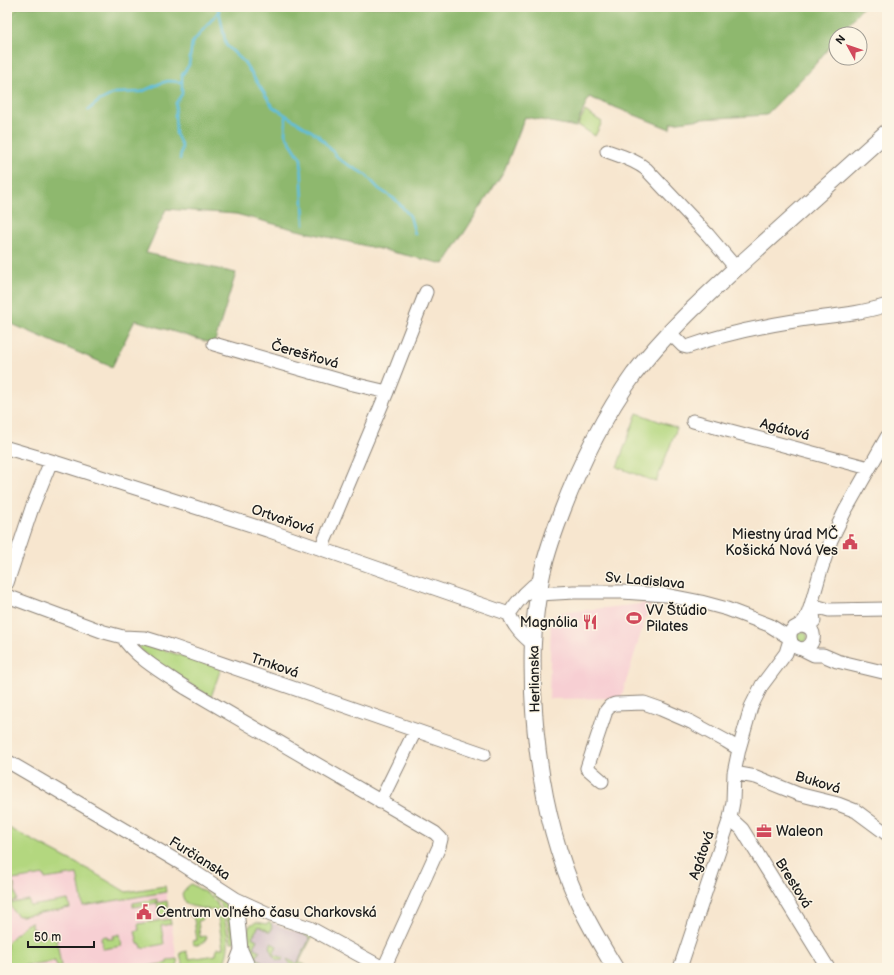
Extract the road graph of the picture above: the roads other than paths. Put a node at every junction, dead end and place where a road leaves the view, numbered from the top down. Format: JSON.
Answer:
{"nodes":[{"id":1,"x":887,"y":132,"type":"edge"},
{"id":2,"x":607,"y":151,"type":"dead end"},
{"id":3,"x":736,"y":268,"type":"junction"},
{"id":4,"x":426,"y":292,"type":"dead end"},
{"id":5,"x":887,"y":305,"type":"edge"},
{"id":6,"x":669,"y":332,"type":"junction"},
{"id":7,"x":214,"y":344,"type":"dead end"},
{"id":8,"x":387,"y":392,"type":"junction"},
{"id":9,"x":693,"y":421,"type":"dead end"},
{"id":10,"x":886,"y":439,"type":"edge"},
{"id":11,"x":7,"y":448,"type":"edge"},
{"id":12,"x":51,"y":461,"type":"junction"},
{"id":13,"x":870,"y":468,"type":"junction"},
{"id":14,"x":321,"y":549,"type":"junction"},
{"id":15,"x":7,"y":583,"type":"edge"},
{"id":16,"x":540,"y":587,"type":"junction"},
{"id":17,"x":7,"y":596,"type":"edge"},
{"id":18,"x":811,"y":605,"type":"junction"},
{"id":19,"x":829,"y":610,"type":"junction"},
{"id":20,"x":887,"y":610,"type":"edge"},
{"id":21,"x":509,"y":614,"type":"junction"},
{"id":22,"x":123,"y":637,"type":"junction"},
{"id":23,"x":800,"y":638,"type":"junction"},
{"id":24,"x":533,"y":644,"type":"junction"},
{"id":25,"x":887,"y":673,"type":"edge"},
{"id":26,"x":415,"y":731,"type":"junction"},
{"id":27,"x":739,"y":749,"type":"junction"},
{"id":28,"x":484,"y":754,"type":"dead end"},
{"id":29,"x":7,"y":761,"type":"edge"},
{"id":30,"x":734,"y":773,"type":"junction"},
{"id":31,"x":602,"y":781,"type":"dead end"},
{"id":32,"x":380,"y":802,"type":"junction"},
{"id":33,"x":730,"y":818,"type":"junction"},
{"id":34,"x":887,"y":834,"type":"edge"},
{"id":35,"x":236,"y":899,"type":"junction"},
{"id":36,"x":241,"y":967,"type":"edge"},
{"id":37,"x":384,"y":968,"type":"edge"},
{"id":38,"x":614,"y":968,"type":"edge"},
{"id":39,"x":680,"y":968,"type":"edge"},
{"id":40,"x":828,"y":968,"type":"edge"}],
"edges":[{"from":1,"to":3,"type":"main road","name":"Herlianska"},
{"from":2,"to":3,"type":"street"},
{"from":3,"to":6,"type":"main road","name":"Herlianska"},
{"from":4,"to":8,"type":"street"},
{"from":5,"to":6,"type":"street"},
{"from":6,"to":16,"type":"main road","name":"Herlianska"},
{"from":7,"to":8,"type":"street","name":"Čerešňová"},
{"from":8,"to":14,"type":"street"},
{"from":9,"to":13,"type":"street","name":"Agátová"},
{"from":10,"to":13,"type":"street"},
{"from":11,"to":12,"type":"street","name":"Ortvaňová"},
{"from":12,"to":14,"type":"street","name":"Ortvaňová"},
{"from":12,"to":15,"type":"street"},
{"from":13,"to":18,"type":"street"},
{"from":14,"to":21,"type":"street","name":"Ortvaňová"},
{"from":16,"to":21,"type":"street"},
{"from":16,"to":23,"type":"street","name":"Sv. Ladislava"},
{"from":16,"to":24,"type":"main road","name":"Herlianska"},
{"from":17,"to":22,"type":"street","name":"Trnková"},
{"from":18,"to":19,"type":"street"},
{"from":18,"to":23,"type":"street"},
{"from":19,"to":20,"type":"street"},
{"from":19,"to":23,"type":"street","name":"Agátová"},
{"from":21,"to":24,"type":"street"},
{"from":22,"to":26,"type":"street","name":"Trnková"},
{"from":22,"to":32,"type":"street"},
{"from":23,"to":25,"type":"street"},
{"from":23,"to":27,"type":"street","name":"Agátová"},
{"from":24,"to":38,"type":"main road","name":"Herlianska"},
{"from":26,"to":28,"type":"street","name":"Trnková"},
{"from":26,"to":32,"type":"street"},
{"from":27,"to":30,"type":"street","name":"Agátová"},
{"from":27,"to":31,"type":"street"},
{"from":29,"to":35,"type":"street","name":"Furčianska"},
{"from":30,"to":33,"type":"street","name":"Agátová"},
{"from":30,"to":34,"type":"street","name":"Buková"},
{"from":32,"to":37,"type":"street"},
{"from":33,"to":39,"type":"street","name":"Agátová"},
{"from":33,"to":40,"type":"street","name":"Brestová"},
{"from":35,"to":36,"type":"street"},
{"from":35,"to":37,"type":"street","name":"Furčianska"}]}
